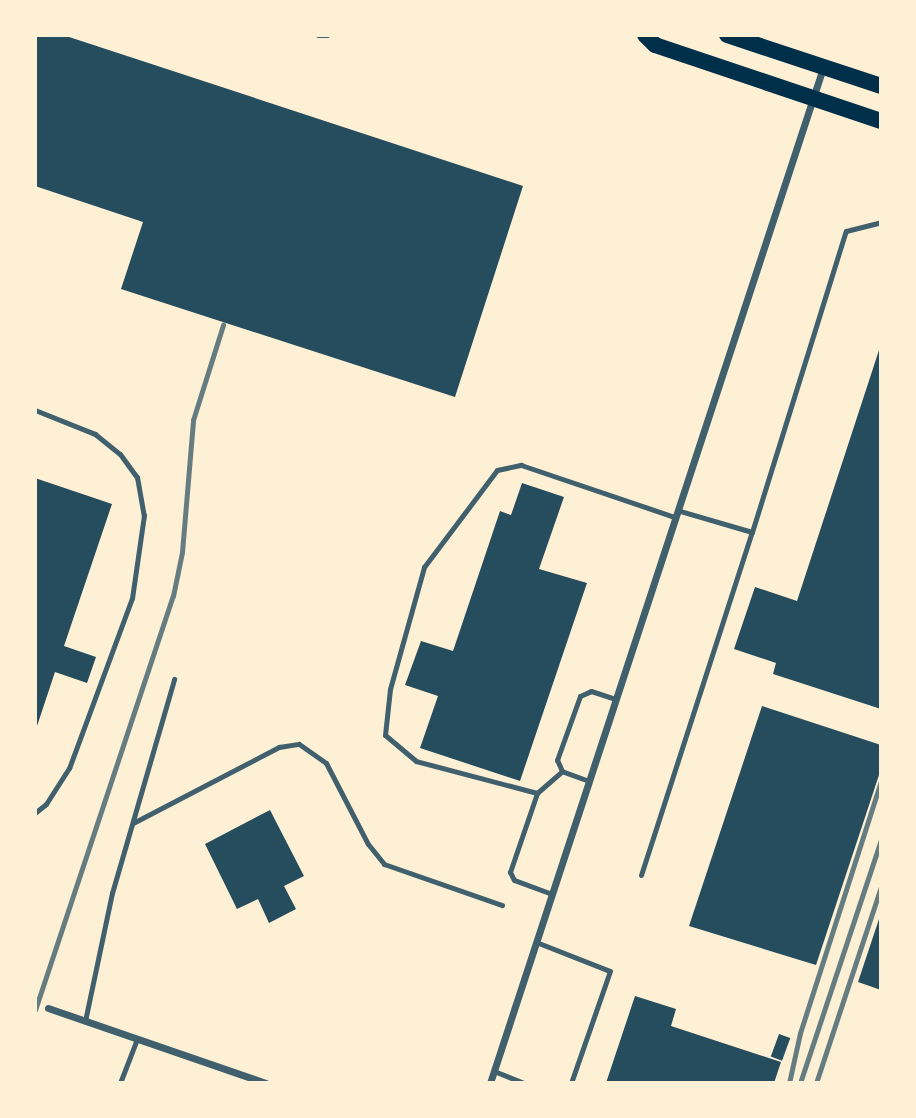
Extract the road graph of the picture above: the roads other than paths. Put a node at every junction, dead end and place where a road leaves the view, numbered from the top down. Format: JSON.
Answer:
{"nodes":[{"id":1,"x":318,"y":35,"type":"edge"},
{"id":2,"x":327,"y":35,"type":"edge"},
{"id":3,"x":645,"y":35,"type":"edge"},
{"id":4,"x":727,"y":35,"type":"edge"},
{"id":5,"x":823,"y":67,"type":"junction"},
{"id":6,"x":881,"y":86,"type":"edge"},
{"id":7,"x":812,"y":98,"type":"junction"},
{"id":8,"x":881,"y":121,"type":"edge"},
{"id":9,"x":881,"y":222,"type":"edge"},
{"id":10,"x":35,"y":410,"type":"edge"},
{"id":11,"x":676,"y":513,"type":"junction"},
{"id":12,"x":752,"y":532,"type":"junction"},
{"id":13,"x":174,"y":679,"type":"dead end"},
{"id":14,"x":615,"y":699,"type":"junction"},
{"id":15,"x":562,"y":771,"type":"junction"},
{"id":16,"x":589,"y":781,"type":"junction"},
{"id":17,"x":537,"y":793,"type":"junction"},
{"id":18,"x":35,"y":813,"type":"edge"},
{"id":19,"x":134,"y":823,"type":"junction"},
{"id":20,"x":641,"y":875,"type":"dead end"},
{"id":21,"x":552,"y":894,"type":"junction"},
{"id":22,"x":502,"y":905,"type":"dead end"},
{"id":23,"x":536,"y":942,"type":"junction"},
{"id":24,"x":48,"y":1008,"type":"dead end"},
{"id":25,"x":85,"y":1021,"type":"junction"},
{"id":26,"x":137,"y":1039,"type":"junction"},
{"id":27,"x":494,"y":1071,"type":"junction"},
{"id":28,"x":120,"y":1083,"type":"edge"},
{"id":29,"x":266,"y":1083,"type":"edge"},
{"id":30,"x":490,"y":1083,"type":"edge"},
{"id":31,"x":523,"y":1083,"type":"edge"},
{"id":32,"x":570,"y":1083,"type":"edge"}],
"edges":[{"from":1,"to":2,"type":"lane"},
{"from":3,"to":7,"type":"main road"},
{"from":4,"to":5,"type":"main road"},
{"from":5,"to":6,"type":"main road"},
{"from":5,"to":7,"type":"street"},
{"from":7,"to":8,"type":"main road"},
{"from":7,"to":11,"type":"street"},
{"from":9,"to":12,"type":"lane"},
{"from":10,"to":18,"type":"lane"},
{"from":11,"to":12,"type":"lane"},
{"from":11,"to":14,"type":"street"},
{"from":11,"to":17,"type":"lane"},
{"from":12,"to":20,"type":"lane"},
{"from":13,"to":19,"type":"lane"},
{"from":14,"to":15,"type":"lane"},
{"from":14,"to":16,"type":"street"},
{"from":15,"to":16,"type":"lane"},
{"from":15,"to":17,"type":"lane"},
{"from":16,"to":21,"type":"street"},
{"from":17,"to":21,"type":"lane"},
{"from":19,"to":22,"type":"lane"},
{"from":19,"to":25,"type":"lane"},
{"from":21,"to":23,"type":"street"},
{"from":23,"to":27,"type":"street"},
{"from":23,"to":32,"type":"lane"},
{"from":24,"to":25,"type":"street"},
{"from":25,"to":26,"type":"street"},
{"from":26,"to":28,"type":"lane"},
{"from":26,"to":29,"type":"street"},
{"from":27,"to":30,"type":"street"},
{"from":27,"to":31,"type":"lane"}]}
